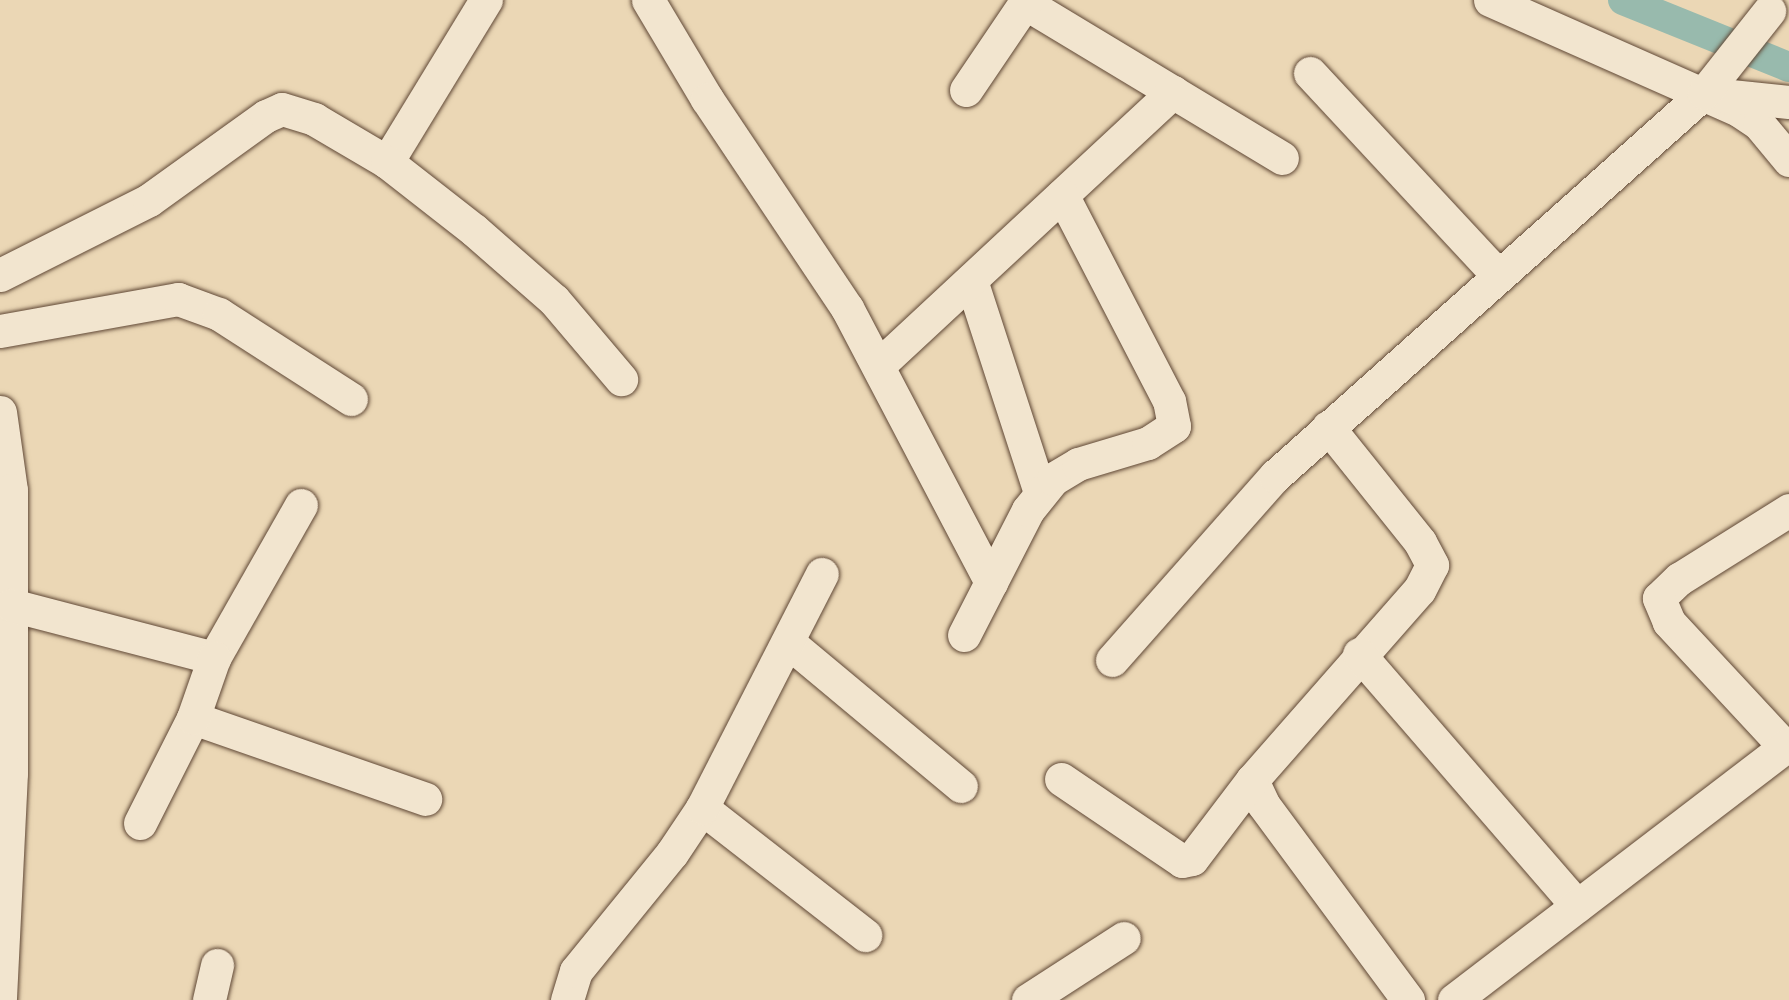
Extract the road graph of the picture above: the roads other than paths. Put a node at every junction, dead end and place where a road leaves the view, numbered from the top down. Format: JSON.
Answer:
{"nodes":[{"id":1,"x":486,"y":0,"type":"edge"},
{"id":2,"x":648,"y":0,"type":"edge"},
{"id":3,"x":1490,"y":0,"type":"edge"},
{"id":4,"x":1026,"y":1,"type":"edge"},
{"id":5,"x":1764,"y":14,"type":"edge"},
{"id":6,"x":1310,"y":73,"type":"dead end"},
{"id":7,"x":966,"y":90,"type":"dead end"},
{"id":8,"x":1173,"y":92,"type":"junction"},
{"id":9,"x":1704,"y":93,"type":"junction"},
{"id":10,"x":1789,"y":102,"type":"edge"},
{"id":11,"x":1282,"y":158,"type":"dead end"},
{"id":12,"x":1789,"y":160,"type":"edge"},
{"id":13,"x":387,"y":162,"type":"junction"},
{"id":14,"x":1062,"y":195,"type":"junction"},
{"id":15,"x":0,"y":275,"type":"edge"},
{"id":16,"x":1498,"y":275,"type":"junction"},
{"id":17,"x":971,"y":280,"type":"junction"},
{"id":18,"x":0,"y":331,"type":"edge"},
{"id":19,"x":878,"y":366,"type":"junction"},
{"id":20,"x":621,"y":380,"type":"dead end"},
{"id":21,"x":351,"y":399,"type":"dead end"},
{"id":22,"x":0,"y":412,"type":"edge"},
{"id":23,"x":1328,"y":427,"type":"junction"},
{"id":24,"x":1040,"y":492,"type":"junction"},
{"id":25,"x":301,"y":505,"type":"dead end"},
{"id":26,"x":1789,"y":510,"type":"edge"},
{"id":27,"x":822,"y":574,"type":"dead end"},
{"id":28,"x":991,"y":582,"type":"junction"},
{"id":29,"x":11,"y":605,"type":"junction"},
{"id":30,"x":964,"y":635,"type":"dead end"},
{"id":31,"x":788,"y":642,"type":"junction"},
{"id":32,"x":1359,"y":654,"type":"junction"},
{"id":33,"x":214,"y":658,"type":"junction"},
{"id":34,"x":1112,"y":660,"type":"dead end"},
{"id":35,"x":192,"y":718,"type":"junction"},
{"id":36,"x":1787,"y":746,"type":"edge"},
{"id":37,"x":1061,"y":779,"type":"dead end"},
{"id":38,"x":1252,"y":780,"type":"junction"},
{"id":39,"x":961,"y":786,"type":"dead end"},
{"id":40,"x":425,"y":799,"type":"dead end"},
{"id":41,"x":702,"y":808,"type":"junction"},
{"id":42,"x":140,"y":823,"type":"dead end"},
{"id":43,"x":1577,"y":906,"type":"junction"},
{"id":44,"x":865,"y":934,"type":"dead end"},
{"id":45,"x":1124,"y":938,"type":"dead end"},
{"id":46,"x":217,"y":965,"type":"dead end"},
{"id":47,"x":0,"y":1000,"type":"edge"},
{"id":48,"x":209,"y":1000,"type":"edge"},
{"id":49,"x":567,"y":1000,"type":"edge"},
{"id":50,"x":1028,"y":1000,"type":"edge"},
{"id":51,"x":1408,"y":1000,"type":"edge"},
{"id":52,"x":1455,"y":1000,"type":"edge"}],
"edges":[{"from":1,"to":13,"type":"street"},
{"from":2,"to":19,"type":"street"},
{"from":3,"to":9,"type":"street"},
{"from":4,"to":7,"type":"street"},
{"from":4,"to":8,"type":"street"},
{"from":5,"to":9,"type":"street"},
{"from":6,"to":16,"type":"street"},
{"from":8,"to":11,"type":"street"},
{"from":8,"to":14,"type":"street"},
{"from":9,"to":10,"type":"street"},
{"from":9,"to":12,"type":"street"},
{"from":9,"to":16,"type":"street"},
{"from":13,"to":15,"type":"street"},
{"from":13,"to":20,"type":"street"},
{"from":14,"to":17,"type":"street"},
{"from":14,"to":24,"type":"street"},
{"from":16,"to":23,"type":"street"},
{"from":17,"to":19,"type":"street"},
{"from":17,"to":24,"type":"street"},
{"from":18,"to":21,"type":"street"},
{"from":19,"to":28,"type":"street"},
{"from":22,"to":29,"type":"street"},
{"from":23,"to":32,"type":"street"},
{"from":23,"to":34,"type":"street"},
{"from":24,"to":28,"type":"street"},
{"from":25,"to":33,"type":"street"},
{"from":26,"to":36,"type":"street"},
{"from":27,"to":31,"type":"street"},
{"from":28,"to":30,"type":"street"},
{"from":29,"to":33,"type":"street"},
{"from":29,"to":47,"type":"street"},
{"from":31,"to":39,"type":"street"},
{"from":31,"to":41,"type":"street"},
{"from":32,"to":38,"type":"street"},
{"from":32,"to":43,"type":"street"},
{"from":33,"to":35,"type":"street"},
{"from":35,"to":40,"type":"street"},
{"from":35,"to":42,"type":"street"},
{"from":36,"to":43,"type":"street"},
{"from":37,"to":38,"type":"street"},
{"from":38,"to":51,"type":"street"},
{"from":41,"to":44,"type":"street"},
{"from":41,"to":49,"type":"street"},
{"from":43,"to":52,"type":"street"},
{"from":45,"to":50,"type":"street"},
{"from":46,"to":48,"type":"street"}]}
